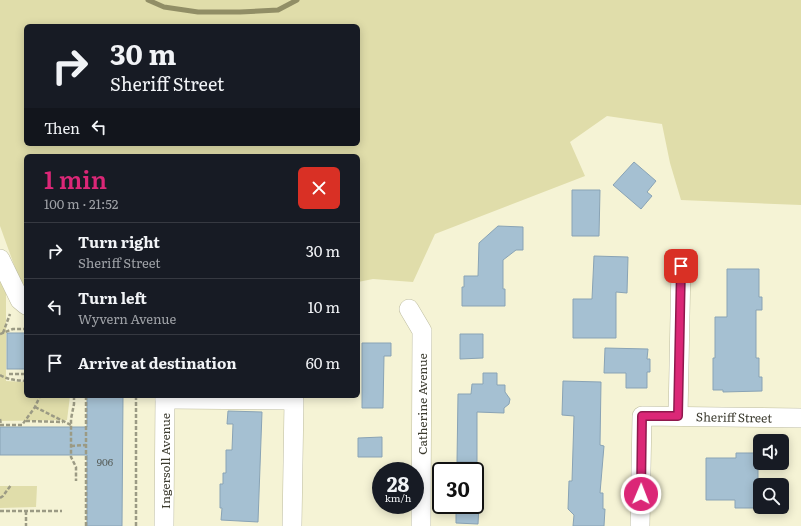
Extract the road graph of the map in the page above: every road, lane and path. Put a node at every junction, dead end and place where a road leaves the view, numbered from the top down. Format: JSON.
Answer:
{"nodes":[{"id":1,"x":0,"y":259,"type":"edge"},
{"id":2,"x":681,"y":266,"type":"dead end"},
{"id":3,"x":21,"y":309,"type":"edge"},
{"id":4,"x":409,"y":309,"type":"dead end"},
{"id":5,"x":24,"y":329,"type":"edge"},
{"id":6,"x":1,"y":333,"type":"edge"},
{"id":7,"x":9,"y":374,"type":"dead end"},
{"id":8,"x":24,"y":374,"type":"edge"},
{"id":9,"x":0,"y":375,"type":"edge"},
{"id":10,"x":24,"y":381,"type":"edge"},
{"id":11,"x":39,"y":398,"type":"edge"},
{"id":12,"x":74,"y":398,"type":"edge"},
{"id":13,"x":86,"y":398,"type":"edge"},
{"id":14,"x":136,"y":398,"type":"edge"},
{"id":15,"x":165,"y":398,"type":"edge"},
{"id":16,"x":208,"y":398,"type":"edge"},
{"id":17,"x":35,"y":407,"type":"junction"},
{"id":18,"x":678,"y":416,"type":"junction"},
{"id":19,"x":801,"y":418,"type":"edge"},
{"id":20,"x":0,"y":419,"type":"edge"},
{"id":21,"x":26,"y":421,"type":"junction"},
{"id":22,"x":64,"y":422,"type":"junction"},
{"id":23,"x":0,"y":425,"type":"edge"},
{"id":24,"x":71,"y":425,"type":"junction"},
{"id":25,"x":71,"y":446,"type":"junction"},
{"id":26,"x":86,"y":446,"type":"junction"},
{"id":27,"x":76,"y":481,"type":"dead end"},
{"id":28,"x":11,"y":485,"type":"dead end"},
{"id":29,"x":0,"y":498,"type":"edge"},
{"id":30,"x":0,"y":511,"type":"edge"},
{"id":31,"x":62,"y":511,"type":"dead end"},
{"id":32,"x":26,"y":512,"type":"junction"},
{"id":33,"x":26,"y":526,"type":"edge"},
{"id":34,"x":86,"y":526,"type":"edge"},
{"id":35,"x":136,"y":526,"type":"edge"},
{"id":36,"x":164,"y":526,"type":"edge"},
{"id":37,"x":292,"y":526,"type":"edge"},
{"id":38,"x":421,"y":526,"type":"edge"},
{"id":39,"x":640,"y":526,"type":"edge"}],
"edges":[{"from":1,"to":3,"type":"street"},
{"from":2,"to":18,"type":"street"},
{"from":3,"to":6,"type":"path"},
{"from":4,"to":38,"type":"street","name":"Catherine Avenue"},
{"from":5,"to":6,"type":"path"},
{"from":7,"to":8,"type":"path"},
{"from":9,"to":10,"type":"path"},
{"from":11,"to":17,"type":"path"},
{"from":12,"to":24,"type":"path"},
{"from":13,"to":26,"type":"path"},
{"from":14,"to":35,"type":"path"},
{"from":15,"to":36,"type":"street","name":"Ingersoll Avenue"},
{"from":16,"to":37,"type":"street"},
{"from":17,"to":21,"type":"path"},
{"from":17,"to":22,"type":"path"},
{"from":18,"to":19,"type":"street","name":"Sheriff Street"},
{"from":18,"to":39,"type":"street","name":"Sheriff Street"},
{"from":20,"to":23,"type":"path"},
{"from":21,"to":22,"type":"path"},
{"from":21,"to":23,"type":"path"},
{"from":22,"to":24,"type":"path"},
{"from":24,"to":25,"type":"path"},
{"from":25,"to":26,"type":"path"},
{"from":25,"to":27,"type":"path"},
{"from":26,"to":34,"type":"path"},
{"from":28,"to":29,"type":"path"},
{"from":30,"to":32,"type":"path"},
{"from":31,"to":32,"type":"path"},
{"from":32,"to":33,"type":"path"}]}
